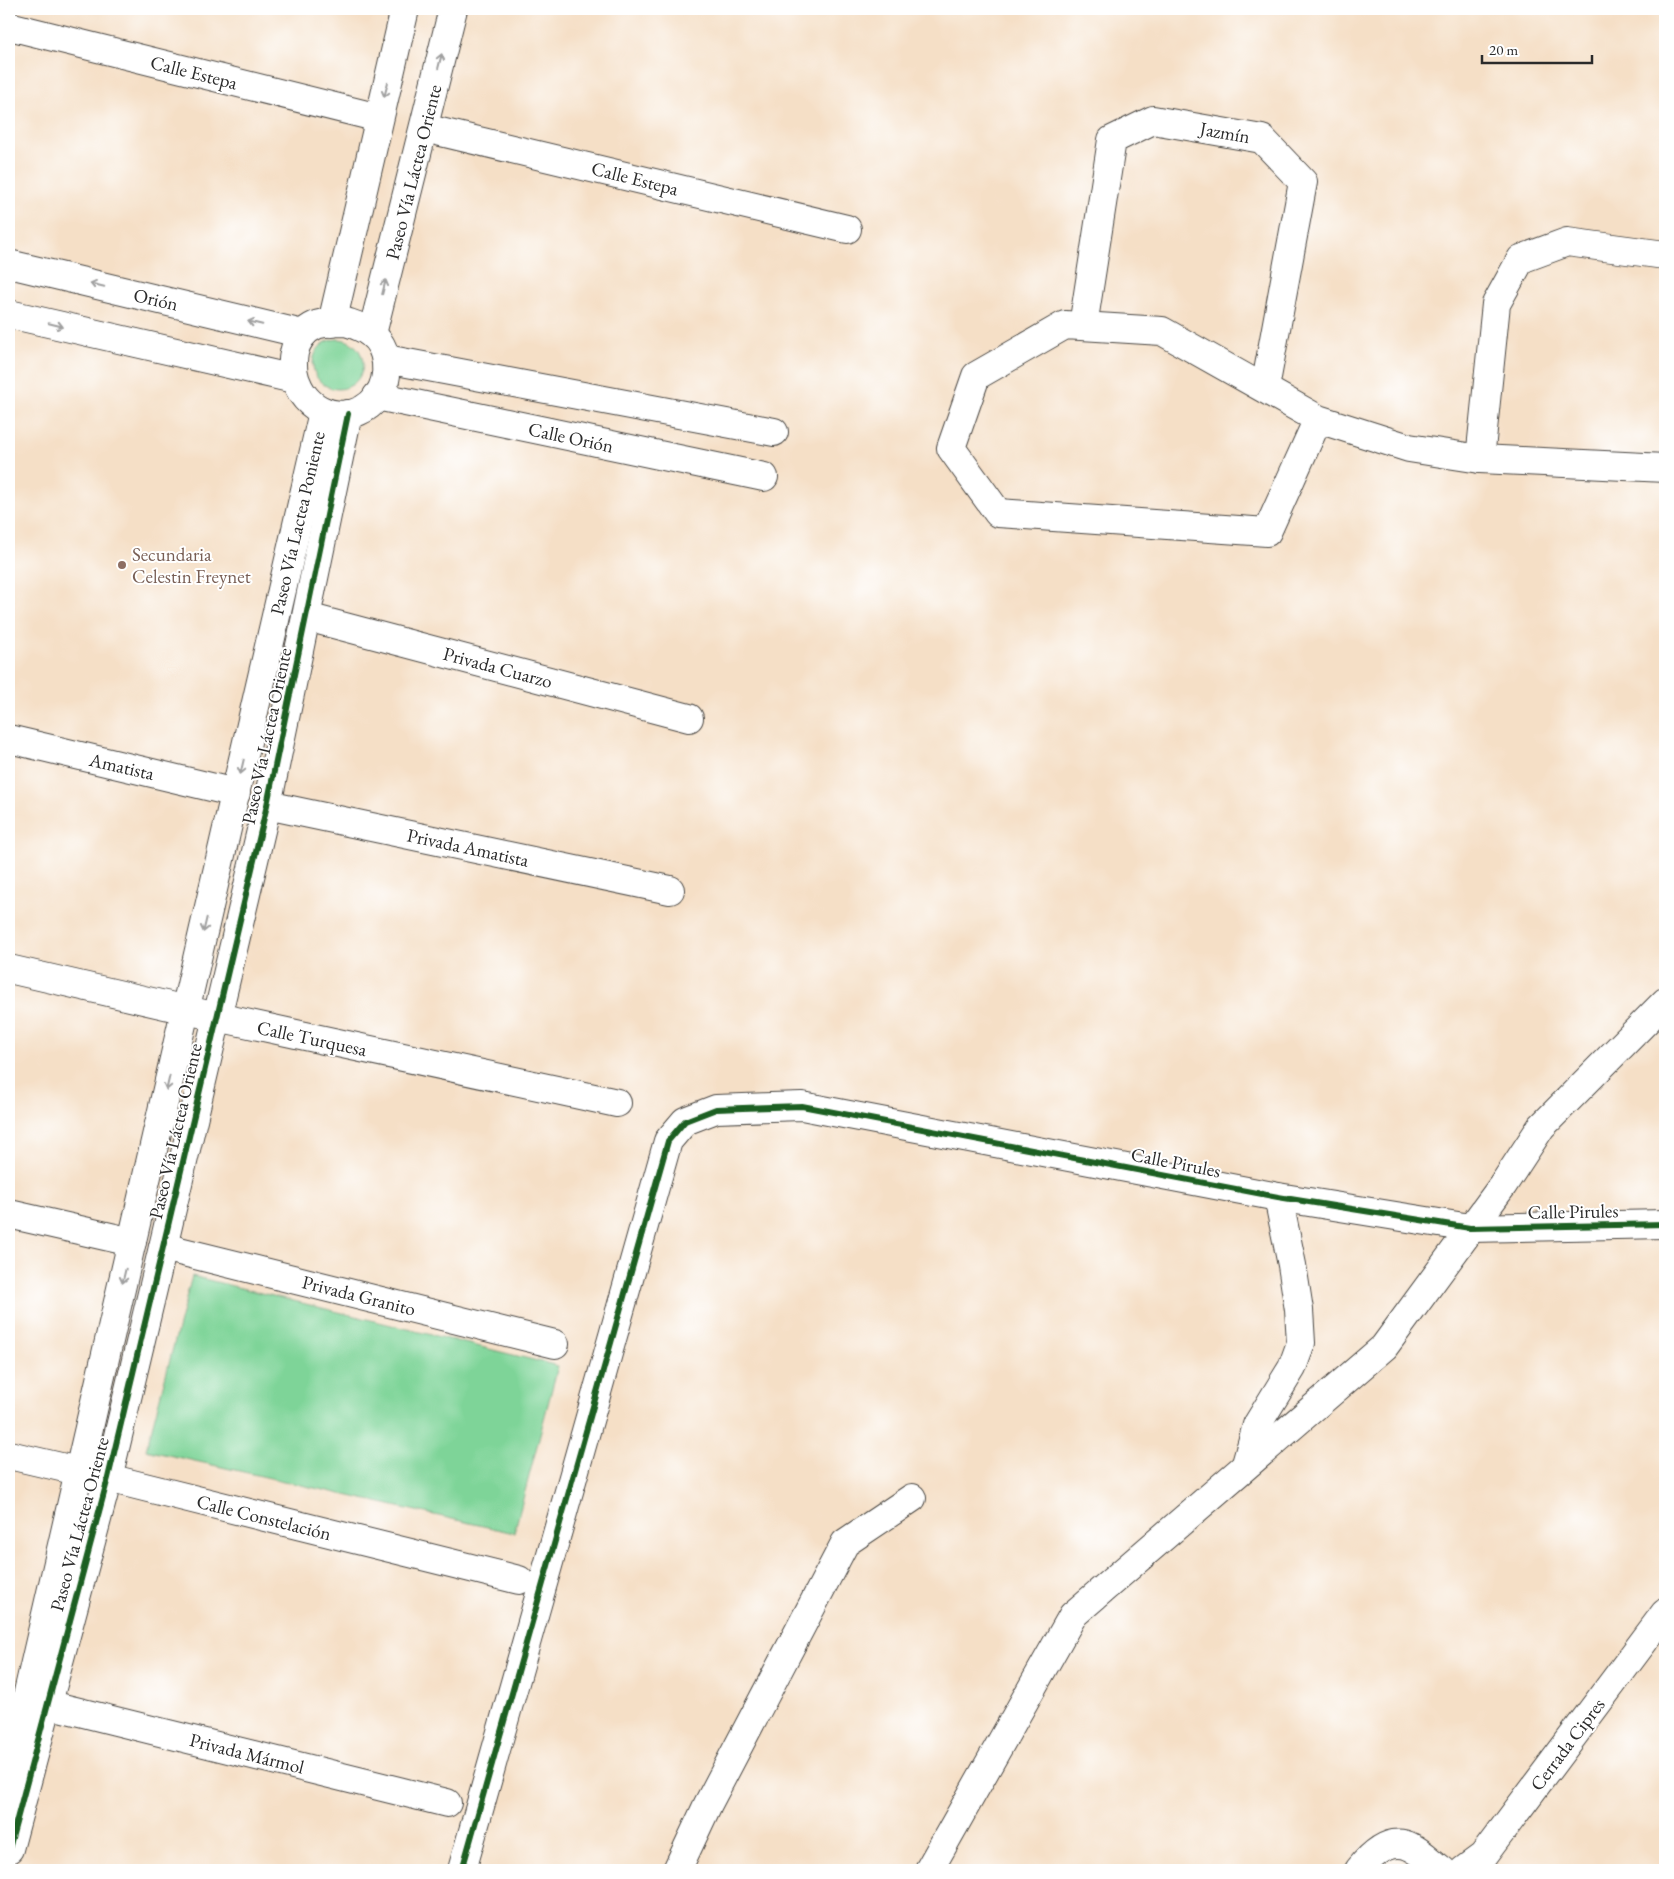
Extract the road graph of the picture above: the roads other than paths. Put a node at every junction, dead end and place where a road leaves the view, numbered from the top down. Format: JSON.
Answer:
{"nodes":[{"id":1,"x":405,"y":9,"type":"edge"},
{"id":2,"x":453,"y":9,"type":"edge"},
{"id":3,"x":9,"y":26,"type":"edge"},
{"id":4,"x":379,"y":118,"type":"junction"},
{"id":5,"x":424,"y":128,"type":"junction"},
{"id":6,"x":847,"y":229,"type":"dead end"},
{"id":7,"x":1665,"y":255,"type":"edge"},
{"id":8,"x":9,"y":264,"type":"edge"},
{"id":9,"x":9,"y":314,"type":"edge"},
{"id":10,"x":332,"y":323,"type":"junction"},
{"id":11,"x":1083,"y":326,"type":"junction"},
{"id":12,"x":303,"y":334,"type":"junction"},
{"id":13,"x":372,"y":334,"type":"junction"},
{"id":14,"x":386,"y":359,"type":"junction"},
{"id":15,"x":294,"y":379,"type":"junction"},
{"id":16,"x":1265,"y":388,"type":"junction"},
{"id":17,"x":377,"y":396,"type":"junction"},
{"id":18,"x":336,"y":413,"type":"junction"},
{"id":19,"x":1318,"y":419,"type":"junction"},
{"id":20,"x":774,"y":432,"type":"dead end"},
{"id":21,"x":1480,"y":460,"type":"junction"},
{"id":22,"x":1665,"y":468,"type":"edge"},
{"id":23,"x":764,"y":477,"type":"dead end"},
{"id":24,"x":307,"y":617,"type":"junction"},
{"id":25,"x":689,"y":718,"type":"dead end"},
{"id":26,"x":9,"y":739,"type":"edge"},
{"id":27,"x":236,"y":792,"type":"junction"},
{"id":28,"x":267,"y":805,"type":"junction"},
{"id":29,"x":670,"y":890,"type":"dead end"},
{"id":30,"x":9,"y":969,"type":"edge"},
{"id":31,"x":1665,"y":1002,"type":"edge"},
{"id":32,"x":185,"y":1010,"type":"junction"},
{"id":33,"x":217,"y":1017,"type":"junction"},
{"id":34,"x":617,"y":1103,"type":"dead end"},
{"id":35,"x":1278,"y":1197,"type":"junction"},
{"id":36,"x":9,"y":1214,"type":"edge"},
{"id":37,"x":1665,"y":1224,"type":"edge"},
{"id":38,"x":1470,"y":1228,"type":"junction"},
{"id":39,"x":132,"y":1242,"type":"junction"},
{"id":40,"x":163,"y":1246,"type":"junction"},
{"id":41,"x":555,"y":1344,"type":"dead end"},
{"id":42,"x":9,"y":1456,"type":"edge"},
{"id":43,"x":1246,"y":1464,"type":"junction"},
{"id":44,"x":78,"y":1471,"type":"junction"},
{"id":45,"x":108,"y":1478,"type":"junction"},
{"id":46,"x":912,"y":1498,"type":"dead end"},
{"id":47,"x":519,"y":1580,"type":"dead end"},
{"id":48,"x":1665,"y":1613,"type":"edge"},
{"id":49,"x":27,"y":1707,"type":"edge"},
{"id":50,"x":9,"y":1775,"type":"edge"},
{"id":51,"x":447,"y":1803,"type":"dead end"},
{"id":52,"x":9,"y":1849,"type":"edge"},
{"id":53,"x":462,"y":1870,"type":"edge"},
{"id":54,"x":677,"y":1870,"type":"edge"},
{"id":55,"x":929,"y":1870,"type":"edge"},
{"id":56,"x":1359,"y":1870,"type":"edge"},
{"id":57,"x":1442,"y":1870,"type":"edge"},
{"id":58,"x":1464,"y":1870,"type":"edge"}],
"edges":[{"from":1,"to":4,"type":"street","one_way":true},
{"from":5,"to":2,"type":"street","name":"Paseo Vía Láctea Oriente","one_way":true},
{"from":3,"to":4,"type":"street","name":"Calle Estepa"},
{"from":4,"to":10,"type":"street"},
{"from":5,"to":6,"type":"street","name":"Calle Estepa"},
{"from":13,"to":5,"type":"street","name":"Paseo Vía Láctea Oriente","one_way":true},
{"from":7,"to":21,"type":"street"},
{"from":12,"to":8,"type":"street","name":"Orión","one_way":true},
{"from":9,"to":15,"type":"street","one_way":true},
{"from":10,"to":12,"type":"street"},
{"from":10,"to":13,"type":"street"},
{"from":11,"to":16,"type":"street"},
{"from":11,"to":16,"type":"street","name":"Jazmín"},
{"from":11,"to":19,"type":"street"},
{"from":12,"to":15,"type":"street"},
{"from":13,"to":14,"type":"street"},
{"from":14,"to":17,"type":"street"},
{"from":14,"to":20,"type":"street"},
{"from":15,"to":18,"type":"street"},
{"from":16,"to":19,"type":"street"},
{"from":17,"to":18,"type":"street"},
{"from":17,"to":23,"type":"street","name":"Calle Orión"},
{"from":18,"to":24,"type":"street","name":"Paseo Vía Láctea Oriente"},
{"from":18,"to":27,"type":"street","name":"Paseo Vía Lactea Poniente","one_way":true},
{"from":19,"to":21,"type":"street"},
{"from":21,"to":22,"type":"street"},
{"from":24,"to":25,"type":"street","name":"Privada Cuarzo"},
{"from":24,"to":28,"type":"street","name":"Paseo Vía Láctea Oriente"},
{"from":26,"to":27,"type":"street","name":"Amatista"},
{"from":27,"to":32,"type":"street","name":"Paseo Vía Lactea Poniente","one_way":true},
{"from":28,"to":29,"type":"street","name":"Privada Amatista"},
{"from":28,"to":33,"type":"street","name":"Paseo Vía Láctea Oriente"},
{"from":30,"to":32,"type":"street","name":"Calle Turquesa"},
{"from":31,"to":38,"type":"street"},
{"from":32,"to":33,"type":"street","name":"Calle Turquesa"},
{"from":32,"to":39,"type":"street","name":"Paseo Vía Lactea Poniente","one_way":true},
{"from":33,"to":34,"type":"street","name":"Calle Turquesa"},
{"from":33,"to":40,"type":"street","name":"Paseo Vía Láctea Oriente"},
{"from":35,"to":38,"type":"street","name":"Calle Pirules"},
{"from":35,"to":43,"type":"street"},
{"from":35,"to":53,"type":"street","name":"Calle Pirules"},
{"from":36,"to":39,"type":"street"},
{"from":37,"to":38,"type":"street","name":"Calle Pirules"},
{"from":38,"to":43,"type":"street"},
{"from":39,"to":44,"type":"street","name":"Paseo Vía Lactea Poniente","one_way":true},
{"from":40,"to":41,"type":"street","name":"Privada Granito"},
{"from":40,"to":45,"type":"street","name":"Paseo Vía Láctea Oriente"},
{"from":42,"to":44,"type":"street","name":"Calle Constelación"},
{"from":43,"to":55,"type":"street"},
{"from":44,"to":45,"type":"street","name":"Calle Constelación"},
{"from":44,"to":49,"type":"street","name":"Paseo Vía Lactea Poniente"},
{"from":45,"to":47,"type":"street","name":"Calle Constelación"},
{"from":45,"to":49,"type":"street","name":"Paseo Vía Láctea Oriente"},
{"from":46,"to":54,"type":"street"},
{"from":48,"to":58,"type":"street","name":"Cerrada Cipres"},
{"from":49,"to":50,"type":"street","name":"Paseo Vía Lactea Poniente"},
{"from":49,"to":51,"type":"street","name":"Privada Mármol"},
{"from":49,"to":52,"type":"street","name":"Paseo Vía Láctea Oriente"},
{"from":56,"to":57,"type":"street"}]}
